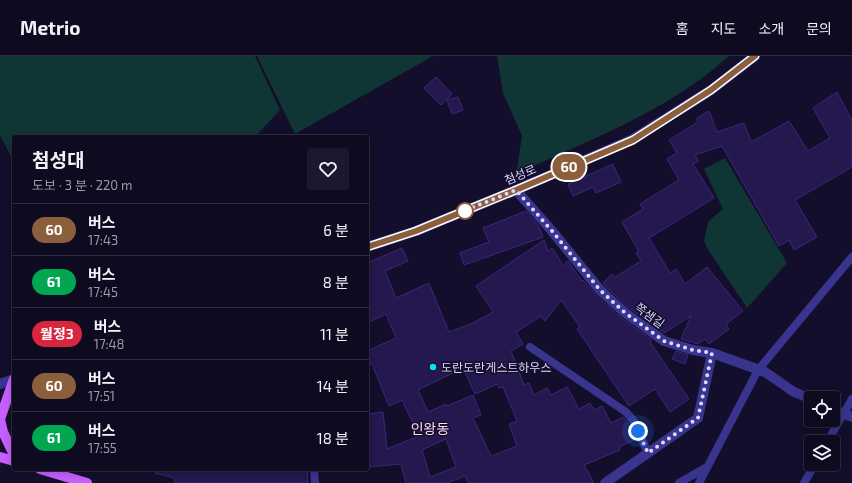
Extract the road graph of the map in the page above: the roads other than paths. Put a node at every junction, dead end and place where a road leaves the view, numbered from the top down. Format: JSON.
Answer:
{"nodes":[{"id":1,"x":755,"y":56,"type":"edge"},
{"id":2,"x":516,"y":190,"type":"junction"},
{"id":3,"x":369,"y":246,"type":"edge"},
{"id":4,"x":852,"y":257,"type":"edge"},
{"id":5,"x":530,"y":347,"type":"dead end"},
{"id":6,"x":712,"y":353,"type":"junction"},
{"id":7,"x":758,"y":370,"type":"junction"},
{"id":8,"x":12,"y":380,"type":"edge"},
{"id":9,"x":0,"y":384,"type":"edge"},
{"id":10,"x":12,"y":385,"type":"edge"},
{"id":11,"x":804,"y":396,"type":"edge"},
{"id":12,"x":852,"y":399,"type":"edge"},
{"id":13,"x":848,"y":415,"type":"edge"},
{"id":14,"x":0,"y":419,"type":"edge"},
{"id":15,"x":832,"y":435,"type":"edge"},
{"id":16,"x":12,"y":451,"type":"edge"},
{"id":17,"x":648,"y":453,"type":"junction"},
{"id":18,"x":0,"y":457,"type":"edge"},
{"id":19,"x":12,"y":460,"type":"edge"},
{"id":20,"x":708,"y":466,"type":"junction"},
{"id":21,"x":47,"y":471,"type":"edge"},
{"id":22,"x":314,"y":471,"type":"edge"},
{"id":23,"x":811,"y":471,"type":"edge"},
{"id":24,"x":87,"y":483,"type":"edge"},
{"id":25,"x":315,"y":483,"type":"edge"},
{"id":26,"x":605,"y":483,"type":"edge"},
{"id":27,"x":679,"y":483,"type":"edge"},
{"id":28,"x":699,"y":483,"type":"edge"},
{"id":29,"x":804,"y":483,"type":"edge"}],
"edges":[{"from":1,"to":2,"type":"street","name":"첨성로"},
{"from":2,"to":3,"type":"street","name":"첨성로"},
{"from":2,"to":6,"type":"street","name":"쪽샘길"},
{"from":4,"to":7,"type":"lane"},
{"from":5,"to":17,"type":"lane"},
{"from":6,"to":7,"type":"street","name":"쪽샘길"},
{"from":6,"to":17,"type":"street"},
{"from":7,"to":11,"type":"street","name":"쪽샘길"},
{"from":7,"to":20,"type":"lane"},
{"from":8,"to":9,"type":"street"},
{"from":10,"to":14,"type":"main road"},
{"from":12,"to":13,"type":"lane"},
{"from":13,"to":15,"type":"lane"},
{"from":14,"to":16,"type":"main road"},
{"from":17,"to":26,"type":"street"},
{"from":18,"to":19,"type":"main road"},
{"from":20,"to":27,"type":"lane"},
{"from":20,"to":28,"type":"lane"},
{"from":21,"to":24,"type":"main road"},
{"from":22,"to":25,"type":"lane"},
{"from":23,"to":29,"type":"lane"}]}
